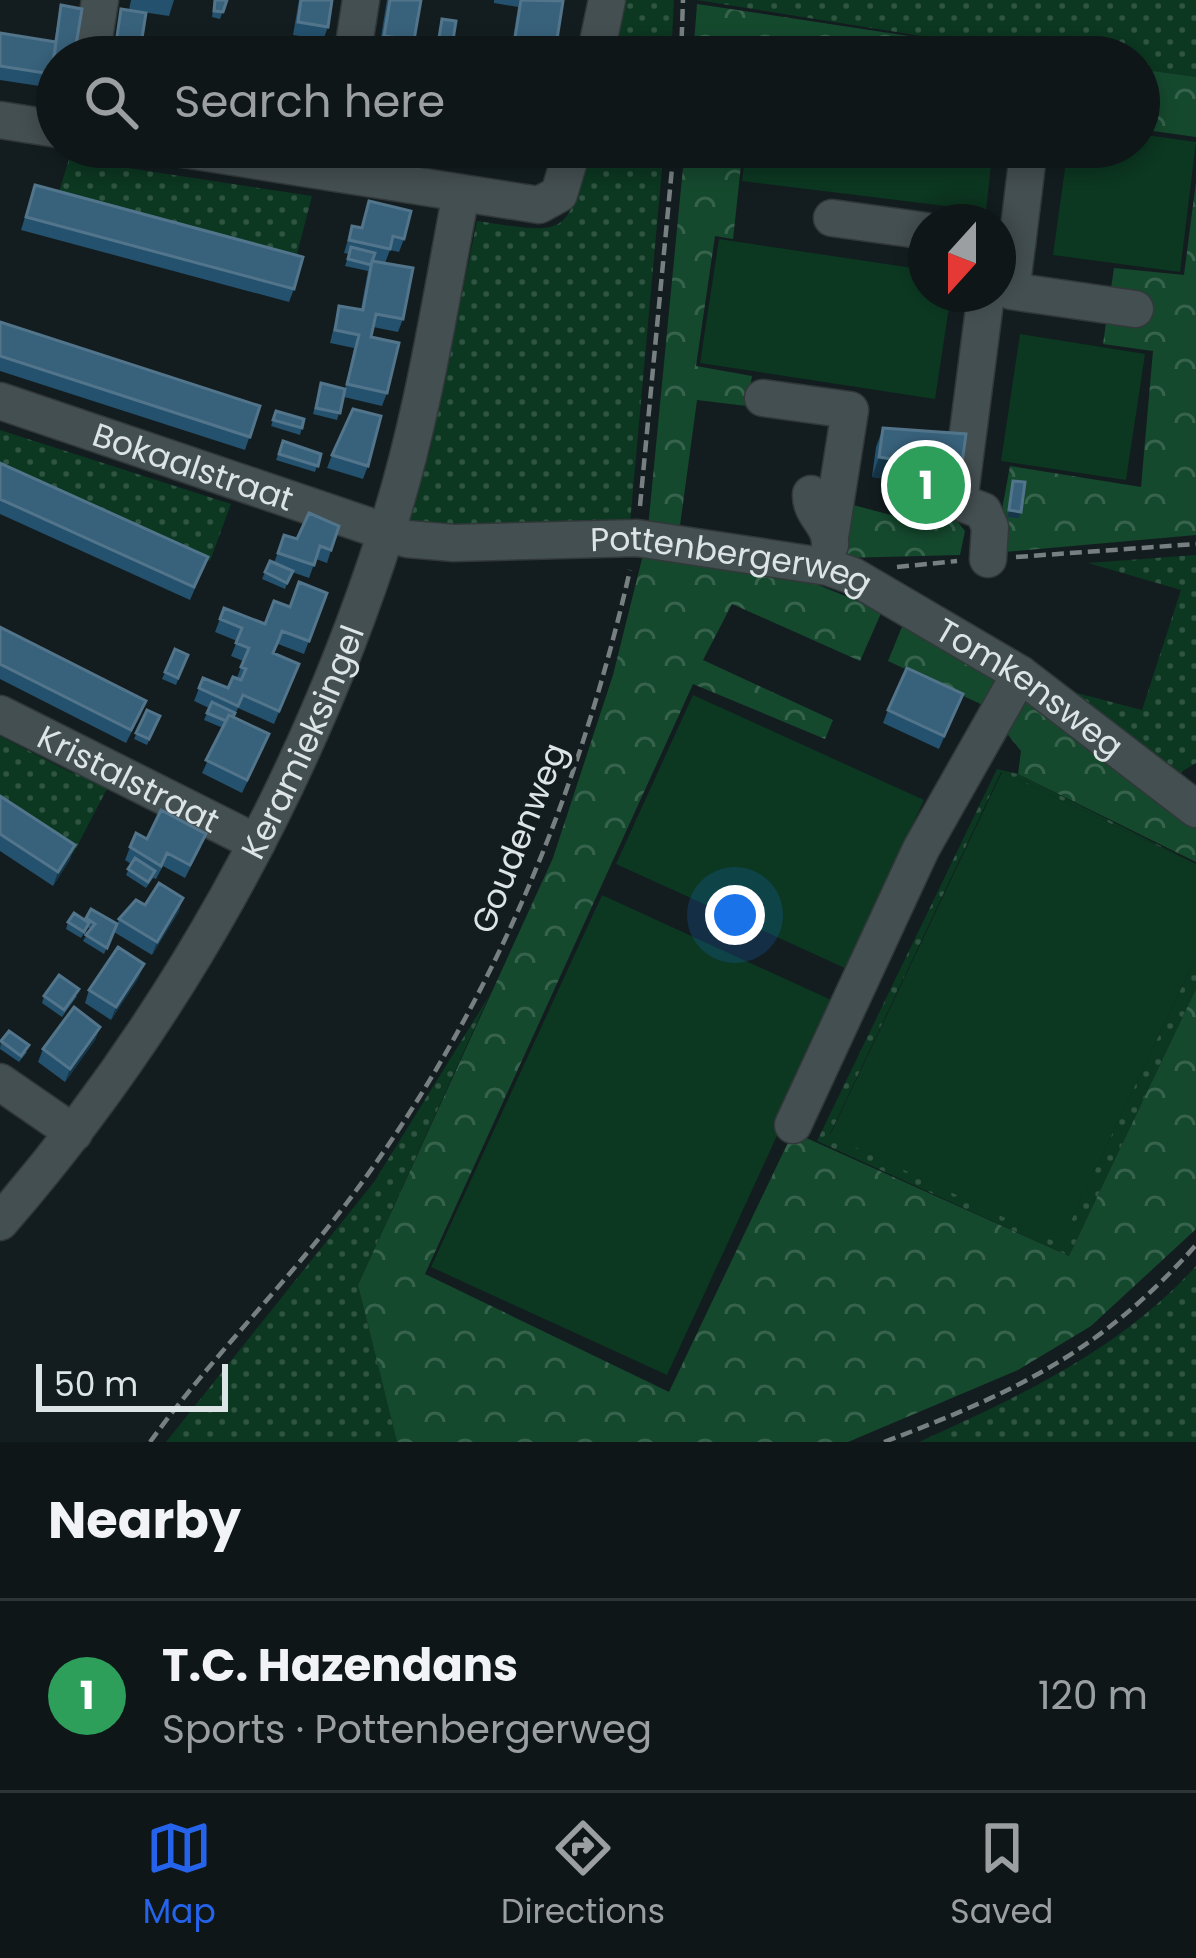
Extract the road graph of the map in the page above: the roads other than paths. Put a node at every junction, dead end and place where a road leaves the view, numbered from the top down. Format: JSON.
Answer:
{"nodes":[{"id":1,"x":100,"y":0,"type":"edge"},
{"id":2,"x":361,"y":0,"type":"edge"},
{"id":3,"x":607,"y":0,"type":"edge"},
{"id":4,"x":95,"y":36,"type":"edge"},
{"id":5,"x":355,"y":36,"type":"edge"},
{"id":6,"x":599,"y":36,"type":"edge"},
{"id":7,"x":0,"y":120,"type":"edge"},
{"id":8,"x":36,"y":126,"type":"edge"},
{"id":9,"x":365,"y":168,"type":"edge"},
{"id":10,"x":566,"y":168,"type":"edge"},
{"id":11,"x":1024,"y":168,"type":"edge"},
{"id":12,"x":460,"y":194,"type":"junction"},
{"id":13,"x":1016,"y":206,"type":"edge"},
{"id":14,"x":832,"y":218,"type":"dead end"},
{"id":15,"x":908,"y":229,"type":"edge"},
{"id":16,"x":1016,"y":294,"type":"edge"},
{"id":17,"x":1136,"y":309,"type":"dead end"},
{"id":18,"x":983,"y":312,"type":"edge"},
{"id":19,"x":764,"y":398,"type":"dead end"},
{"id":20,"x":0,"y":401,"type":"edge"},
{"id":21,"x":811,"y":494,"type":"dead end"},
{"id":22,"x":397,"y":535,"type":"junction"},
{"id":23,"x":988,"y":559,"type":"road end"},
{"id":24,"x":837,"y":560,"type":"junction"},
{"id":25,"x":1020,"y":674,"type":"junction"},
{"id":26,"x":0,"y":714,"type":"edge"},
{"id":27,"x":1196,"y":809,"type":"edge"},
{"id":28,"x":256,"y":843,"type":"junction"},
{"id":29,"x":0,"y":1082,"type":"edge"},
{"id":30,"x":793,"y":1125,"type":"dead end"},
{"id":31,"x":74,"y":1133,"type":"junction"},
{"id":32,"x":0,"y":1222,"type":"edge"}],
"edges":[{"from":1,"to":4,"type":"street"},
{"from":2,"to":5,"type":"street"},
{"from":3,"to":6,"type":"street"},
{"from":7,"to":8,"type":"street"},
{"from":9,"to":12,"type":"street"},
{"from":10,"to":12,"type":"street"},
{"from":11,"to":13,"type":"street"},
{"from":12,"to":22,"type":"street","name":"Keramieksingel"},
{"from":14,"to":15,"type":"street"},
{"from":16,"to":17,"type":"street"},
{"from":18,"to":23,"type":"street"},
{"from":19,"to":24,"type":"street"},
{"from":20,"to":22,"type":"street","name":"Bokaalstraat"},
{"from":21,"to":24,"type":"street"},
{"from":22,"to":24,"type":"street","name":"Pottenbergerweg"},
{"from":22,"to":28,"type":"street","name":"Keramieksingel"},
{"from":24,"to":25,"type":"street","name":"Tomkensweg"},
{"from":25,"to":27,"type":"street","name":"Tomkensweg"},
{"from":25,"to":30,"type":"street"},
{"from":26,"to":28,"type":"street","name":"Kristalstraat"},
{"from":28,"to":31,"type":"street","name":"Keramieksingel"},
{"from":29,"to":31,"type":"street"},
{"from":31,"to":32,"type":"street","name":"Keramieksingel"}]}
